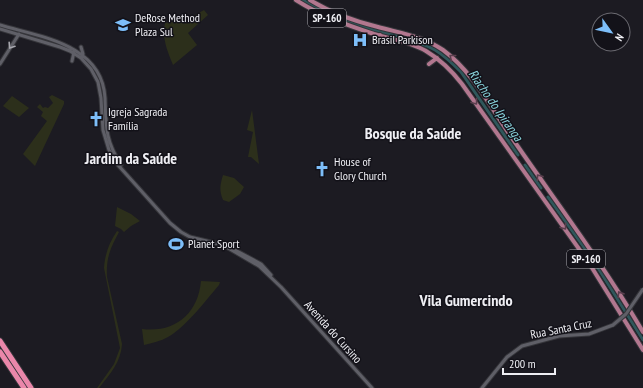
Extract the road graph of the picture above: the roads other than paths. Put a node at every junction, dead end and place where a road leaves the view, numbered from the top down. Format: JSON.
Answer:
{"nodes":[{"id":1,"x":296,"y":0,"type":"edge"},
{"id":2,"x":310,"y":0,"type":"edge"},
{"id":3,"x":0,"y":25,"type":"edge"},
{"id":4,"x":0,"y":29,"type":"edge"},
{"id":5,"x":20,"y":33,"type":"junction"},
{"id":6,"x":380,"y":35,"type":"junction"},
{"id":7,"x":374,"y":41,"type":"dead end"},
{"id":8,"x":81,"y":47,"type":"dead end"},
{"id":9,"x":73,"y":48,"type":"junction"},
{"id":10,"x":74,"y":53,"type":"junction"},
{"id":11,"x":83,"y":57,"type":"junction"},
{"id":12,"x":437,"y":58,"type":"junction"},
{"id":13,"x":0,"y":64,"type":"edge"},
{"id":14,"x":429,"y":64,"type":"dead end"},
{"id":15,"x":106,"y":120,"type":"junction"},
{"id":16,"x":110,"y":124,"type":"dead end"},
{"id":17,"x":109,"y":150,"type":"junction"},
{"id":18,"x":520,"y":150,"type":"junction"},
{"id":19,"x":512,"y":154,"type":"junction"},
{"id":20,"x":116,"y":156,"type":"junction"},
{"id":21,"x":531,"y":165,"type":"junction"},
{"id":22,"x":122,"y":167,"type":"junction"},
{"id":23,"x":522,"y":168,"type":"junction"},
{"id":24,"x":538,"y":190,"type":"junction"},
{"id":25,"x":544,"y":192,"type":"dead end"},
{"id":26,"x":554,"y":197,"type":"junction"},
{"id":27,"x":548,"y":204,"type":"junction"},
{"id":28,"x":237,"y":247,"type":"dead end"},
{"id":29,"x":230,"y":249,"type":"junction"},
{"id":30,"x":643,"y":289,"type":"edge"},
{"id":31,"x":643,"y":332,"type":"edge"},
{"id":32,"x":0,"y":341,"type":"edge"},
{"id":33,"x":643,"y":350,"type":"edge"},
{"id":34,"x":0,"y":352,"type":"edge"},
{"id":35,"x":24,"y":388,"type":"edge"},
{"id":36,"x":31,"y":388,"type":"edge"},
{"id":37,"x":372,"y":388,"type":"edge"},
{"id":38,"x":482,"y":388,"type":"edge"}],
"edges":[{"from":1,"to":6,"type":"main road","number":"SP-160"},
{"from":18,"to":2,"type":"main road","number":"SP-160","one_way":true},
{"from":3,"to":5,"type":"main road","name":"Avenida do Cursino"},
{"from":4,"to":5,"type":"main road","name":"Avenida do Cursino"},
{"from":5,"to":9,"type":"main road","name":"Avenida do Cursino"},
{"from":5,"to":10,"type":"main road","name":"Avenida do Cursino"},
{"from":5,"to":13,"type":"main road","one_way":true},
{"from":6,"to":7,"type":"main road"},
{"from":6,"to":12,"type":"main road","number":"SP-160"},
{"from":8,"to":11,"type":"main road"},
{"from":9,"to":10,"type":"main road"},
{"from":9,"to":11,"type":"main road","name":"Avenida do Cursino"},
{"from":10,"to":11,"type":"main road","name":"Avenida do Cursino"},
{"from":10,"to":11,"type":"main road"},
{"from":11,"to":15,"type":"main road","name":"Avenida do Cursino"},
{"from":11,"to":17,"type":"main road","name":"Avenida do Cursino"},
{"from":12,"to":14,"type":"main road"},
{"from":12,"to":19,"type":"main road","number":"SP-160","one_way":true},
{"from":15,"to":16,"type":"main road"},
{"from":15,"to":20,"type":"main road","name":"Avenida do Cursino"},
{"from":17,"to":20,"type":"main road"},
{"from":17,"to":22,"type":"main road","name":"Avenida do Cursino"},
{"from":18,"to":19,"type":"main road"},
{"from":18,"to":21,"type":"main road","number":"SP-160"},
{"from":19,"to":23,"type":"main road","number":"SP-160"},
{"from":20,"to":22,"type":"main road","name":"Avenida do Cursino"},
{"from":21,"to":23,"type":"main road"},
{"from":26,"to":21,"type":"main road","number":"SP-160","one_way":true},
{"from":22,"to":29,"type":"main road","name":"Avenida do Cursino"},
{"from":23,"to":24,"type":"main road","number":"SP-160"},
{"from":24,"to":25,"type":"main road"},
{"from":24,"to":27,"type":"main road","number":"SP-160"},
{"from":26,"to":27,"type":"main road"},
{"from":31,"to":26,"type":"main road","number":"SP-160","one_way":true},
{"from":27,"to":33,"type":"main road","number":"SP-160","one_way":true},
{"from":28,"to":29,"type":"main road"},
{"from":29,"to":37,"type":"main road","name":"Avenida do Cursino"},
{"from":30,"to":38,"type":"main road","name":"Rua Santa Cruz","bridge":true},
{"from":32,"to":36,"type":"highway"},
{"from":34,"to":35,"type":"highway"}]}
